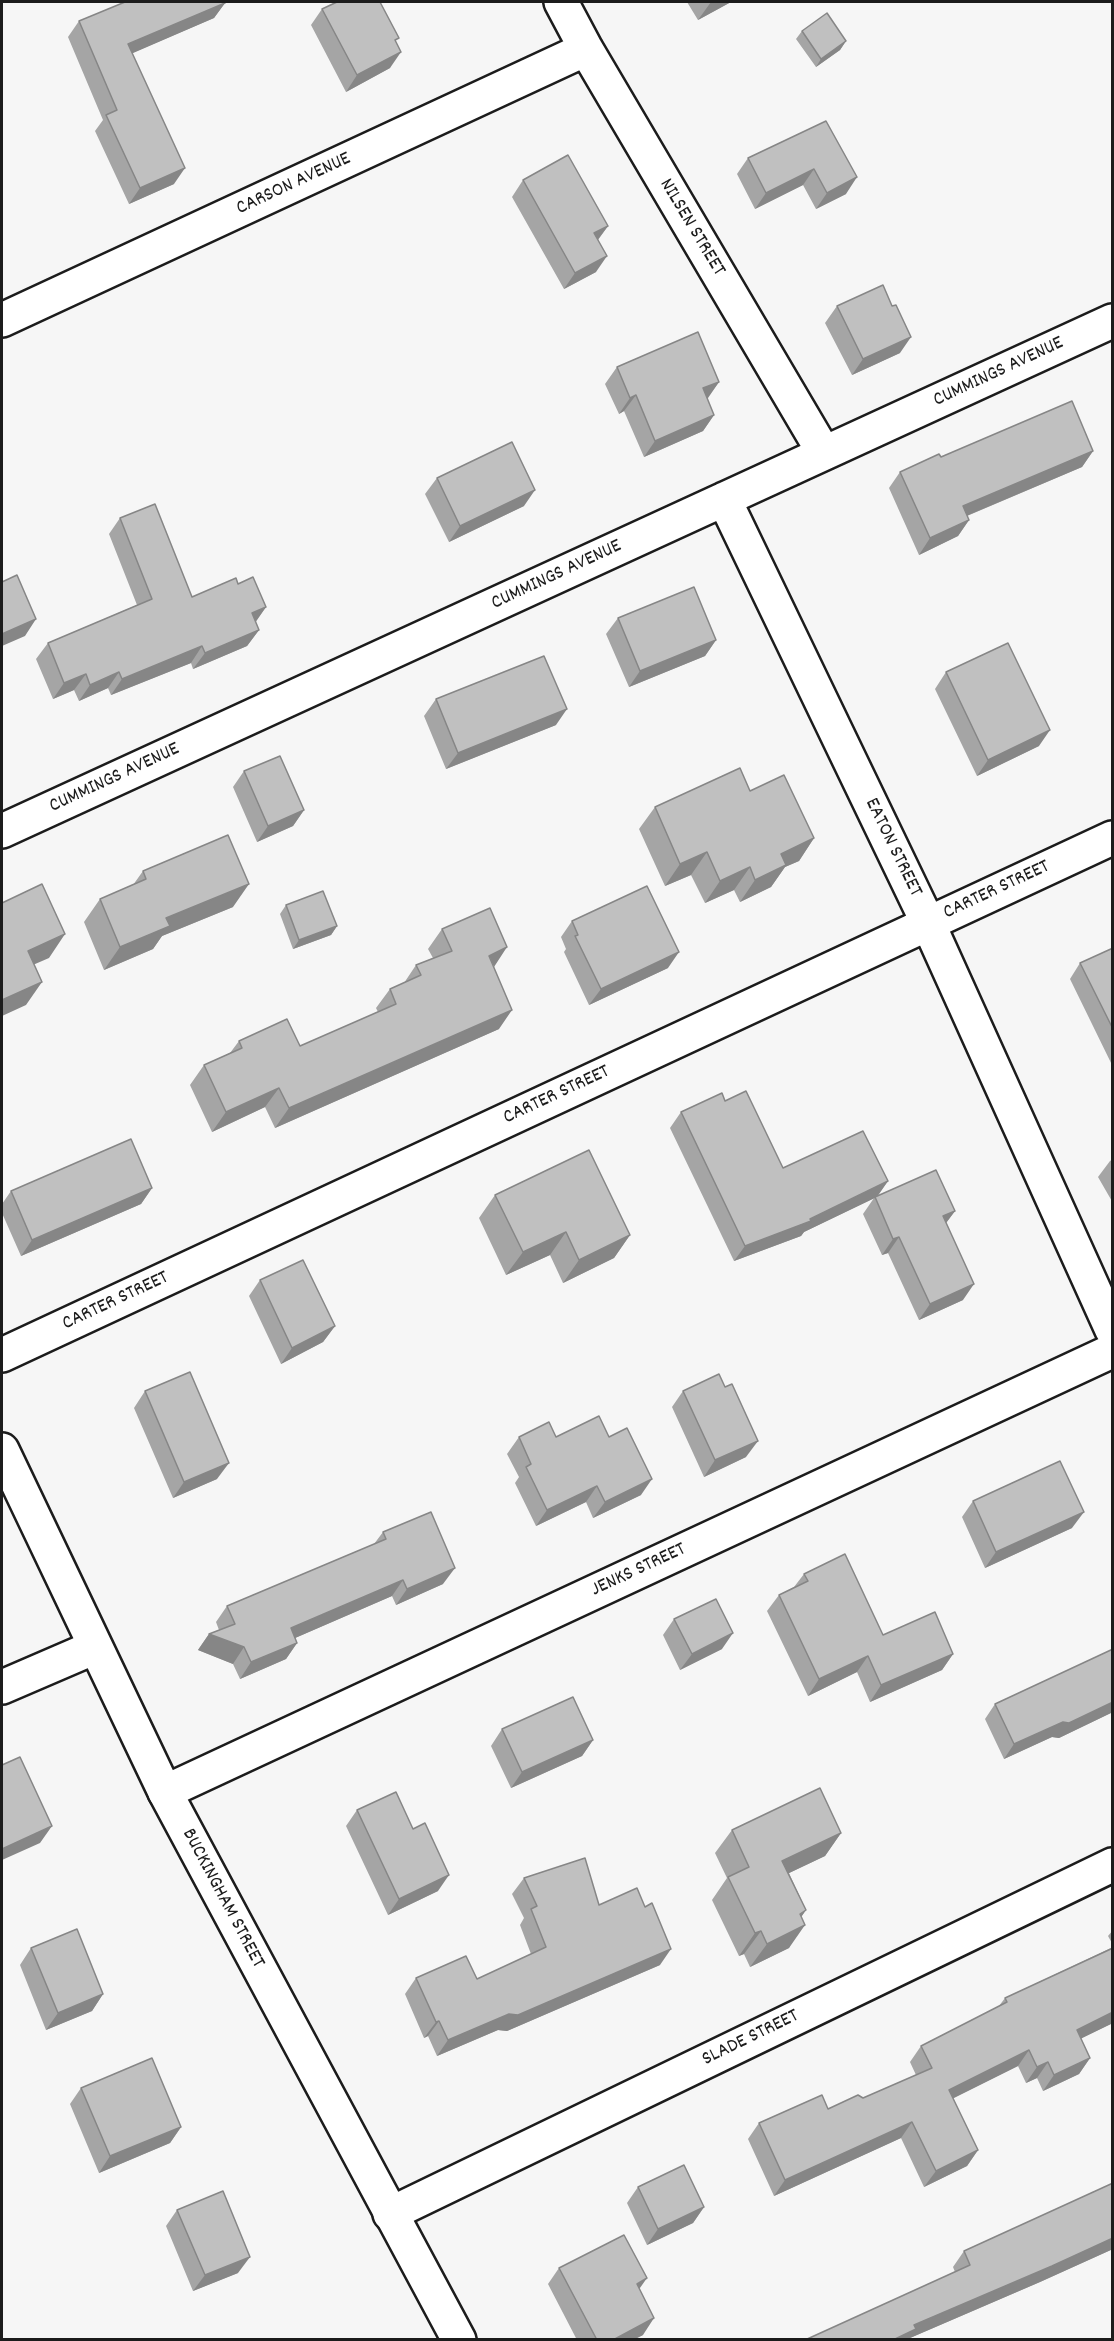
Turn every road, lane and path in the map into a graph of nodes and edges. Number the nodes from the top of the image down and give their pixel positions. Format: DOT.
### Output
graph roads {
  1 [pos="561,2"];
  2 [pos="586,50"];
  3 [pos="2,320"];
  4 [pos="1113,321"];
  5 [pos="824,453"];
  6 [pos="724,500"];
  7 [pos="2,831"];
  8 [pos="1113,838"];
  9 [pos="928,923"];
  10 [pos="1113,1330"];
  11 [pos="1113,1351"];
  12 [pos="2,1355"];
  13 [pos="2,1450"];
  14 [pos="95,1647"];
  15 [pos="2,1687"];
  16 [pos="165,1792"];
  17 [pos="1113,1865"];
  18 [pos="390,2214"];
  19 [pos="459,2340"];
  1 -- 2 [label="street, NILSEN STREET"];
  2 -- 3 [label="street, CARSON AVENUE"];
  2 -- 5 [label="street, NILSEN STREET"];
  4 -- 5 [label="street, CUMMINGS AVENUE"];
  5 -- 6 [label="street, CUMMINGS AVENUE"];
  6 -- 7 [label="street, CUMMINGS AVENUE"];
  6 -- 9 [label="street, EATON STREET"];
  8 -- 9 [label="street, CARTER STREET"];
  9 -- 10 [label="street, EATON STREET"];
  9 -- 12 [label="street, CARTER STREET"];
  11 -- 16 [label="street, JENKS STREET"];
  13 -- 14 [label="street, BUCKINGHAM STREET"];
  14 -- 15 [label="street"];
  14 -- 16 [label="street, BUCKINGHAM STREET"];
  16 -- 18 [label="street, BUCKINGHAM STREET"];
  17 -- 18 [label="street, SLADE STREET"];
  18 -- 19 [label="street, BUCKINGHAM STREET"];
}
